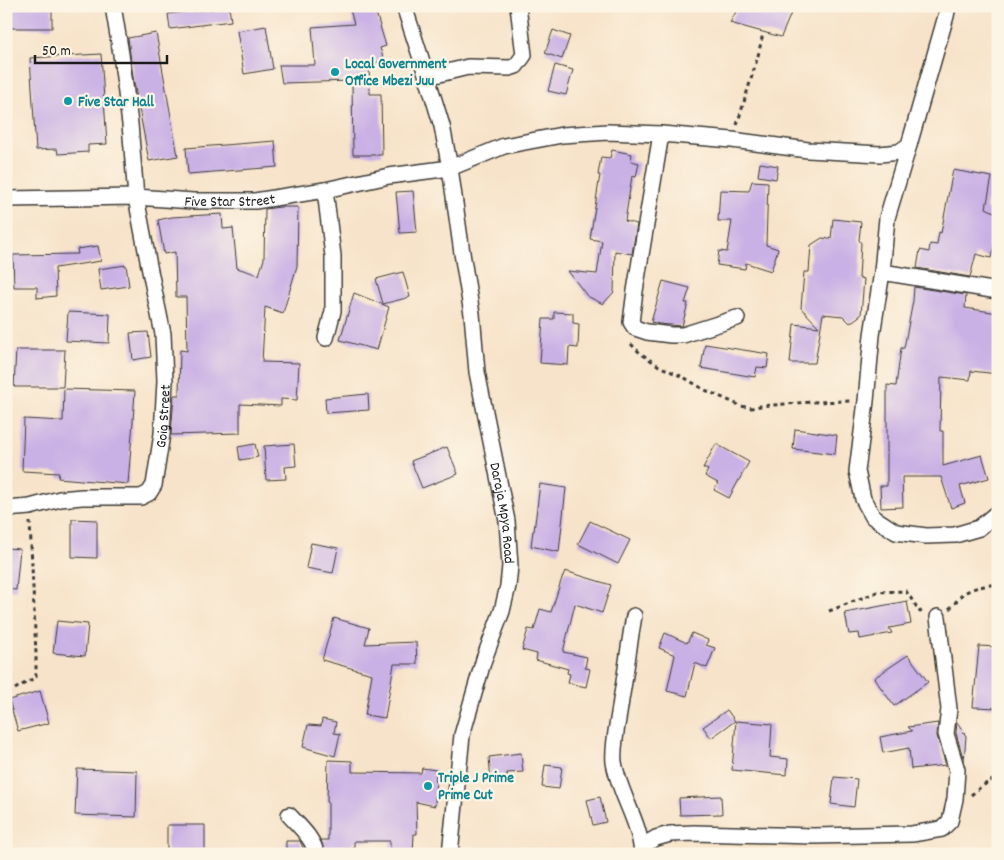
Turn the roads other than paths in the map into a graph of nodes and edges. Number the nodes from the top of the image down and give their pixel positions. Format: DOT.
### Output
graph roads {
  1 [pos="113,6"];
  2 [pos="404,6"];
  3 [pos="518,6"];
  4 [pos="948,6"];
  5 [pos="427,77"];
  6 [pos="661,134"];
  7 [pos="909,145"];
  8 [pos="450,168"];
  9 [pos="325,190"];
  10 [pos="136,197"];
  11 [pos="6,199"];
  12 [pos="882,272"];
  13 [pos="998,292"];
  14 [pos="737,318"];
  15 [pos="326,338"];
  16 [pos="6,509"];
  17 [pos="998,512"];
  18 [pos="634,616"];
  19 [pos="938,617"];
  20 [pos="289,815"];
  21 [pos="642,850"];
  22 [pos="316,854"];
  23 [pos="450,854"];
  1 -- 10 [label="street, Goig Street"];
  2 -- 5 [label="street, Daraja Mpya Road"];
  3 -- 5 [label="street"];
  4 -- 7 [label="street"];
  5 -- 8 [label="street, Daraja Mpya Road"];
  6 -- 7 [label="street, Five Star Street"];
  6 -- 8 [label="street, Five Star Street"];
  6 -- 14 [label="street"];
  7 -- 12 [label="street"];
  8 -- 9 [label="street, Five Star Street"];
  8 -- 23 [label="street, Daraja Mpya Road"];
  9 -- 10 [label="street, Five Star Street"];
  9 -- 15 [label="street"];
  10 -- 11 [label="street, Five Star Street"];
  10 -- 16 [label="street, Goig Street"];
  12 -- 13 [label="street"];
  12 -- 17 [label="street"];
  18 -- 21 [label="street"];
  19 -- 21 [label="street"];
  20 -- 22 [label="street"];
}
